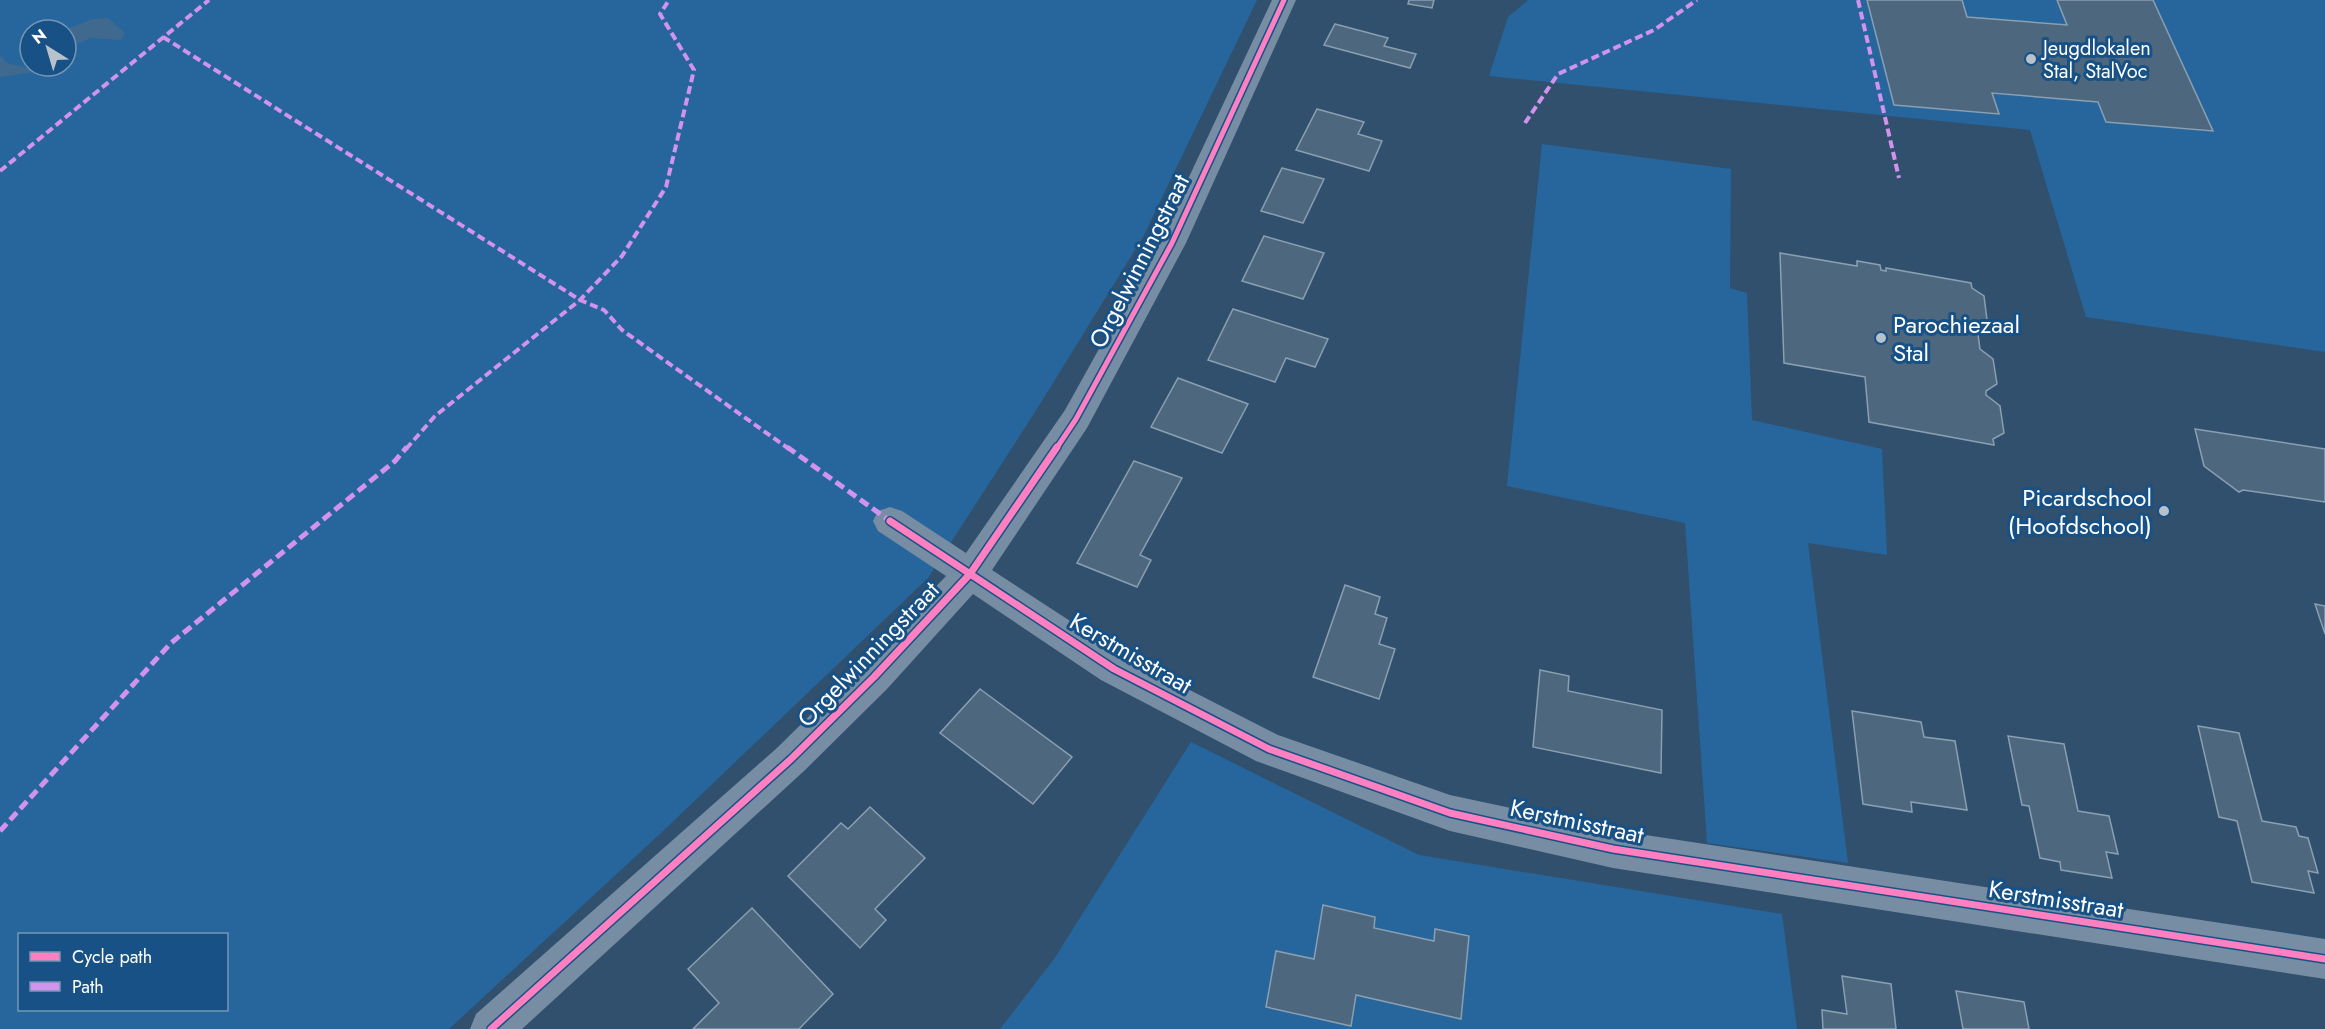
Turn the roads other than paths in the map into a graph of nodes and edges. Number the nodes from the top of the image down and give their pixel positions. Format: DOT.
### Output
graph roads {
  1 [pos="1284,0"];
  2 [pos="890,521"];
  3 [pos="970,574"];
  4 [pos="2325,959"];
  5 [pos="491,1029"];
  1 -- 3 [label="street, Orgelwinningstraat"];
  2 -- 3 [label="street, Kerstmisstraat"];
  3 -- 4 [label="street, Kerstmisstraat"];
  3 -- 5 [label="street, Orgelwinningstraat"];
}
